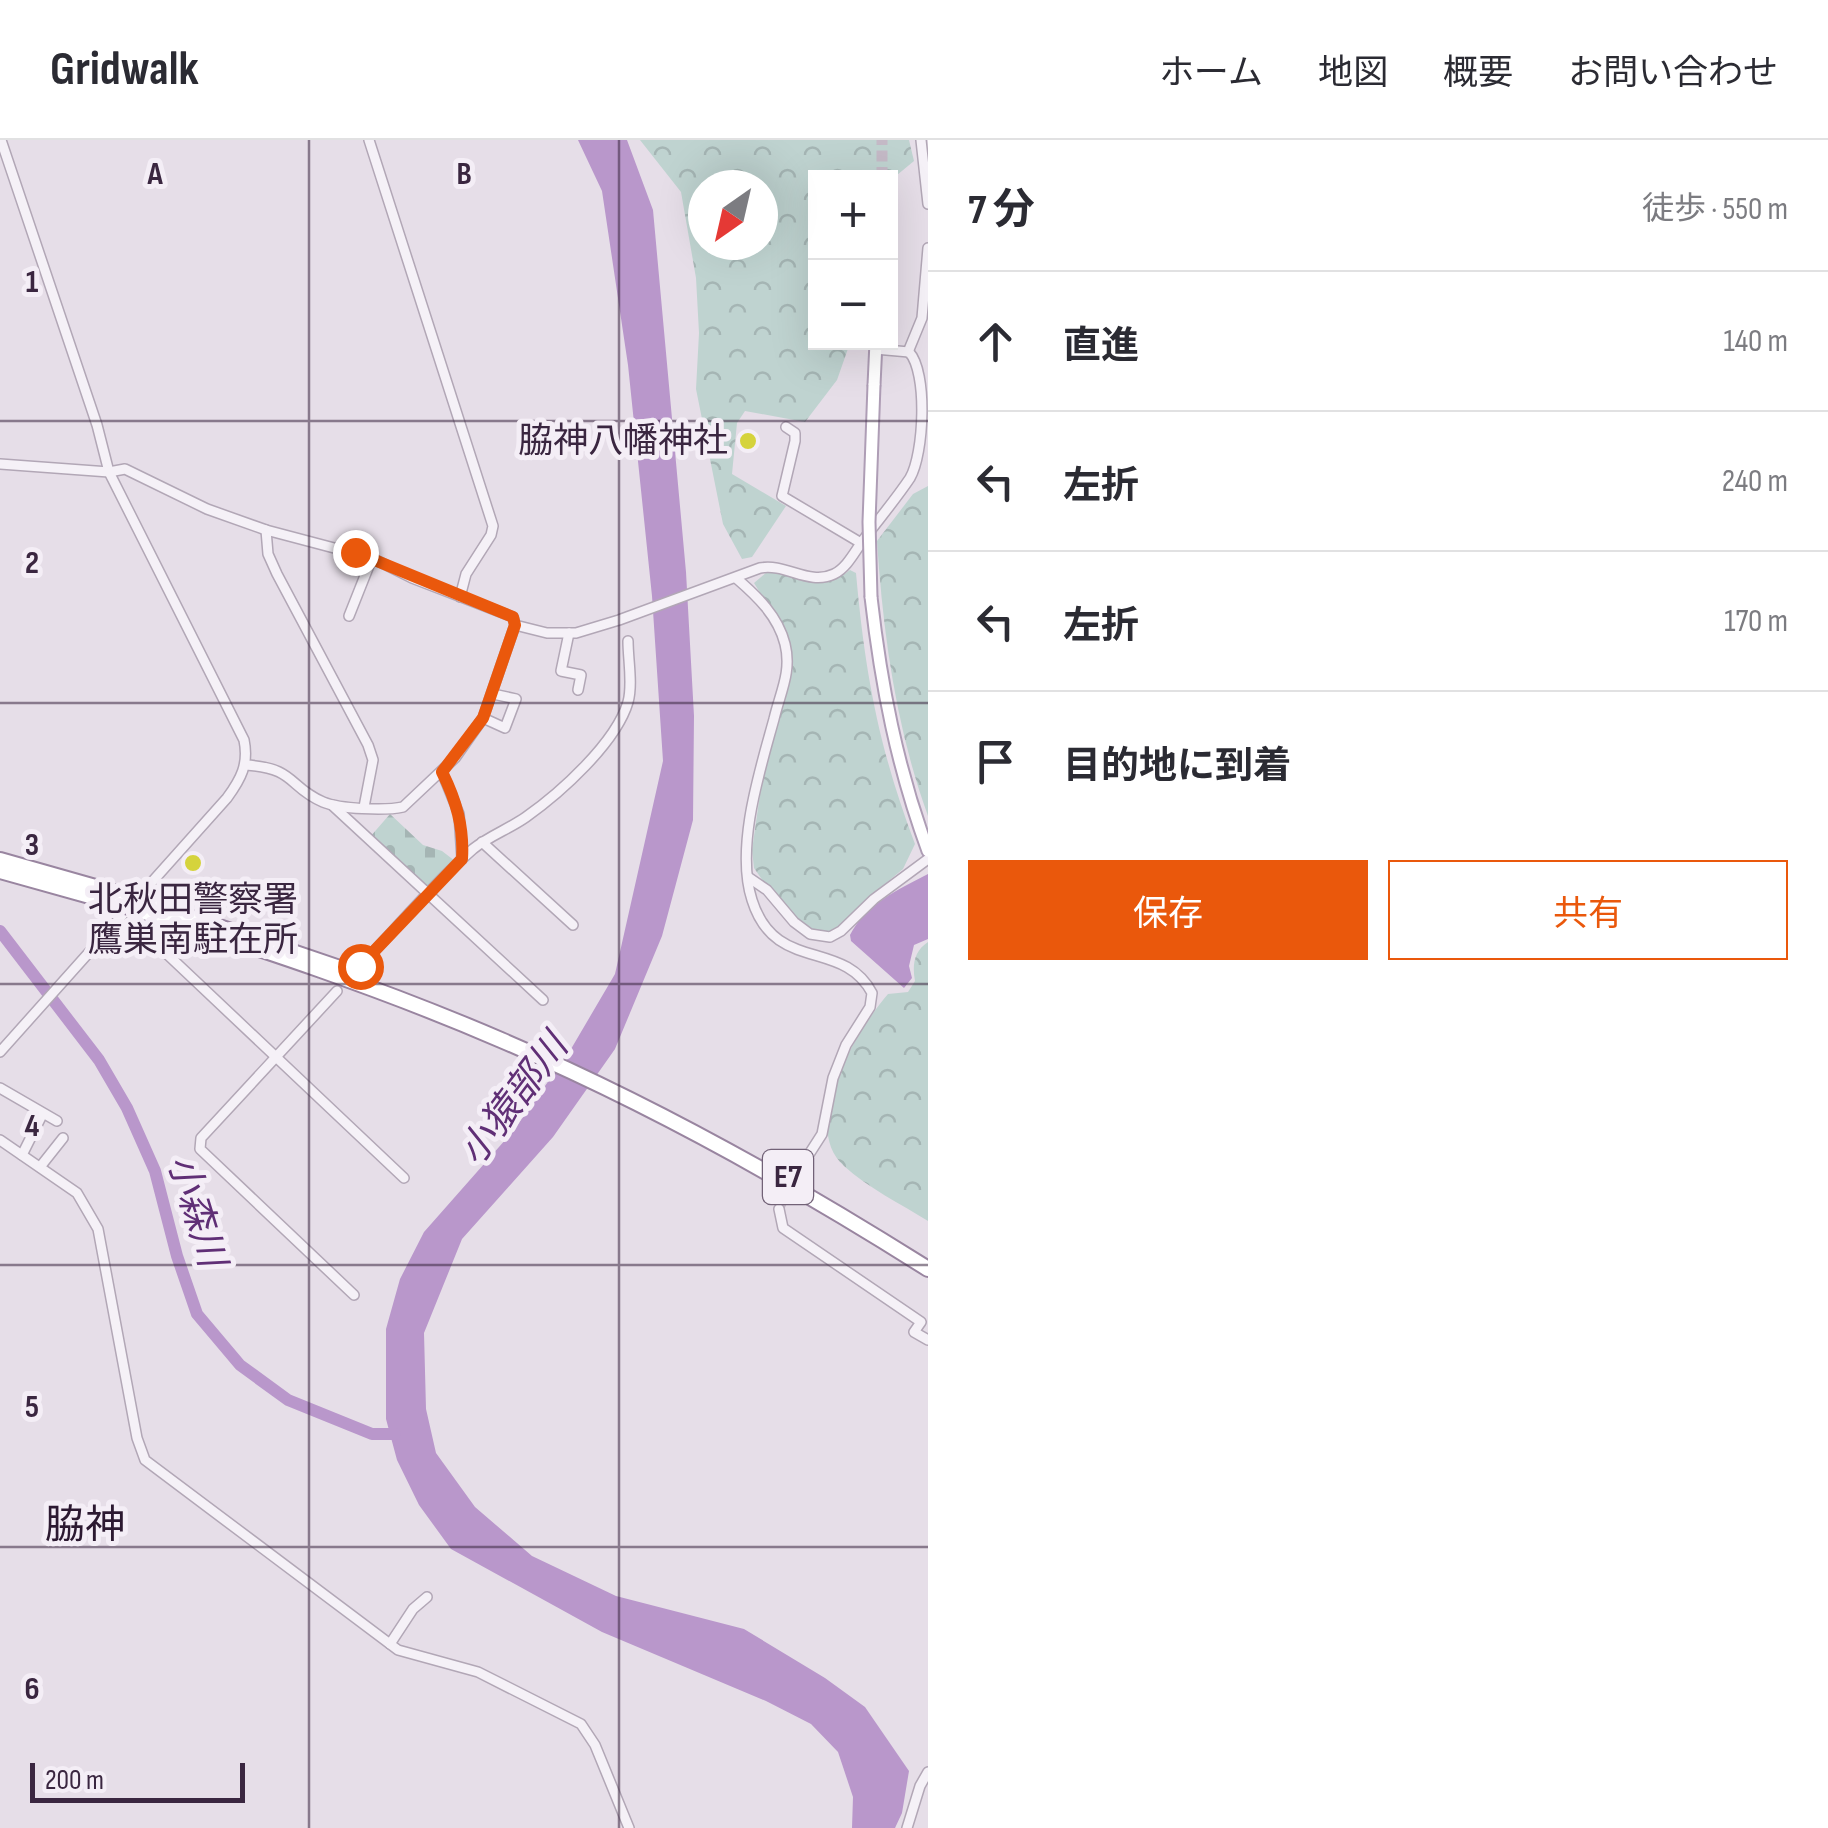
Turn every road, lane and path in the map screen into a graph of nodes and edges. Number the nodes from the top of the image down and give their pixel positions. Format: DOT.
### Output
graph roads {
  1 [pos="1,140"];
  2 [pos="369,140"];
  3 [pos="921,140"];
  4 [pos="928,204"];
  5 [pos="928,251"];
  6 [pos="875,350"];
  7 [pos="897,350"];
  8 [pos="908,352"];
  9 [pos="786,427"];
  10 [pos="0,464"];
  11 [pos="109,472"];
  12 [pos="266,530"];
  13 [pos="860,544"];
  14 [pos="372,558"];
  15 [pos="736,578"];
  16 [pos="460,597"];
  17 [pos="349,616"];
  18 [pos="515,625"];
  19 [pos="569,633"];
  20 [pos="628,641"];
  21 [pos="578,690"];
  22 [pos="493,694"];
  23 [pos="483,718"];
  24 [pos="246,765"];
  25 [pos="442,772"];
  26 [pos="332,805"];
  27 [pos="364,808"];
  28 [pos="482,842"];
  29 [pos="928,851"];
  30 [pos="462,859"];
  31 [pos="928,859"];
  32 [pos="2,866"];
  33 [pos="748,877"];
  34 [pos="428,896"];
  35 [pos="573,925"];
  36 [pos="108,930"];
  37 [pos="360,966"];
  38 [pos="337,990"];
  39 [pos="543,1000"];
  40 [pos="0,1052"];
  41 [pos="275,1057"];
  42 [pos="0,1088"];
  43 [pos="42,1114"];
  44 [pos="57,1121"];
  45 [pos="63,1138"];
  46 [pos="0,1140"];
  47 [pos="22,1155"];
  48 [pos="806,1158"];
  49 [pos="40,1167"];
  50 [pos="404,1178"];
  51 [pos="779,1209"];
  52 [pos="927,1265"];
  53 [pos="354,1295"];
  54 [pos="928,1340"];
  55 [pos="427,1597"];
  56 [pos="390,1644"];
  57 [pos="928,1772"];
  58 [pos="630,1828"];
  59 [pos="907,1828"];
  1 -- 11 [label="street"];
  2 -- 16 [label="street"];
  3 -- 4 [label="street"];
  5 -- 8 [label="street"];
  6 -- 29 [label="main road, bridge"];
  7 -- 8 [label="street"];
  8 -- 13 [label="street"];
  9 -- 13 [label="street"];
  10 -- 11 [label="street"];
  11 -- 12 [label="street"];
  11 -- 24 [label="street"];
  12 -- 14 [label="street"];
  12 -- 27 [label="street"];
  13 -- 15 [label="street"];
  14 -- 16 [label="street"];
  14 -- 17 [label="street"];
  15 -- 19 [label="street"];
  15 -- 33 [label="street"];
  16 -- 18 [label="street"];
  18 -- 19 [label="street"];
  18 -- 22 [label="street"];
  19 -- 21 [label="street"];
  20 -- 28 [label="street"];
  22 -- 23 [label="street"];
  22 -- 23 [label="street"];
  23 -- 25 [label="street"];
  24 -- 26 [label="street"];
  24 -- 36 [label="street"];
  25 -- 27 [label="street"];
  25 -- 30 [label="street"];
  26 -- 27 [label="street"];
  26 -- 34 [label="street"];
  28 -- 30 [label="street"];
  28 -- 35 [label="street"];
  30 -- 34 [label="street"];
  31 -- 33 [label="street"];
  32 -- 52 [label="highway, E7, bridge"];
  33 -- 48 [label="street"];
  34 -- 37 [label="street"];
  34 -- 39 [label="street"];
  36 -- 40 [label="street"];
  36 -- 41 [label="street"];
  38 -- 41 [label="street"];
  41 -- 50 [label="street"];
  41 -- 53 [label="street"];
  42 -- 43 [label="street"];
  43 -- 44 [label="street"];
  43 -- 47 [label="street"];
  45 -- 49 [label="street"];
  46 -- 47 [label="street"];
  47 -- 49 [label="street"];
  49 -- 56 [label="street"];
  51 -- 54 [label="street"];
  55 -- 56 [label="street"];
  56 -- 58 [label="street"];
  57 -- 59 [label="street"];
}
